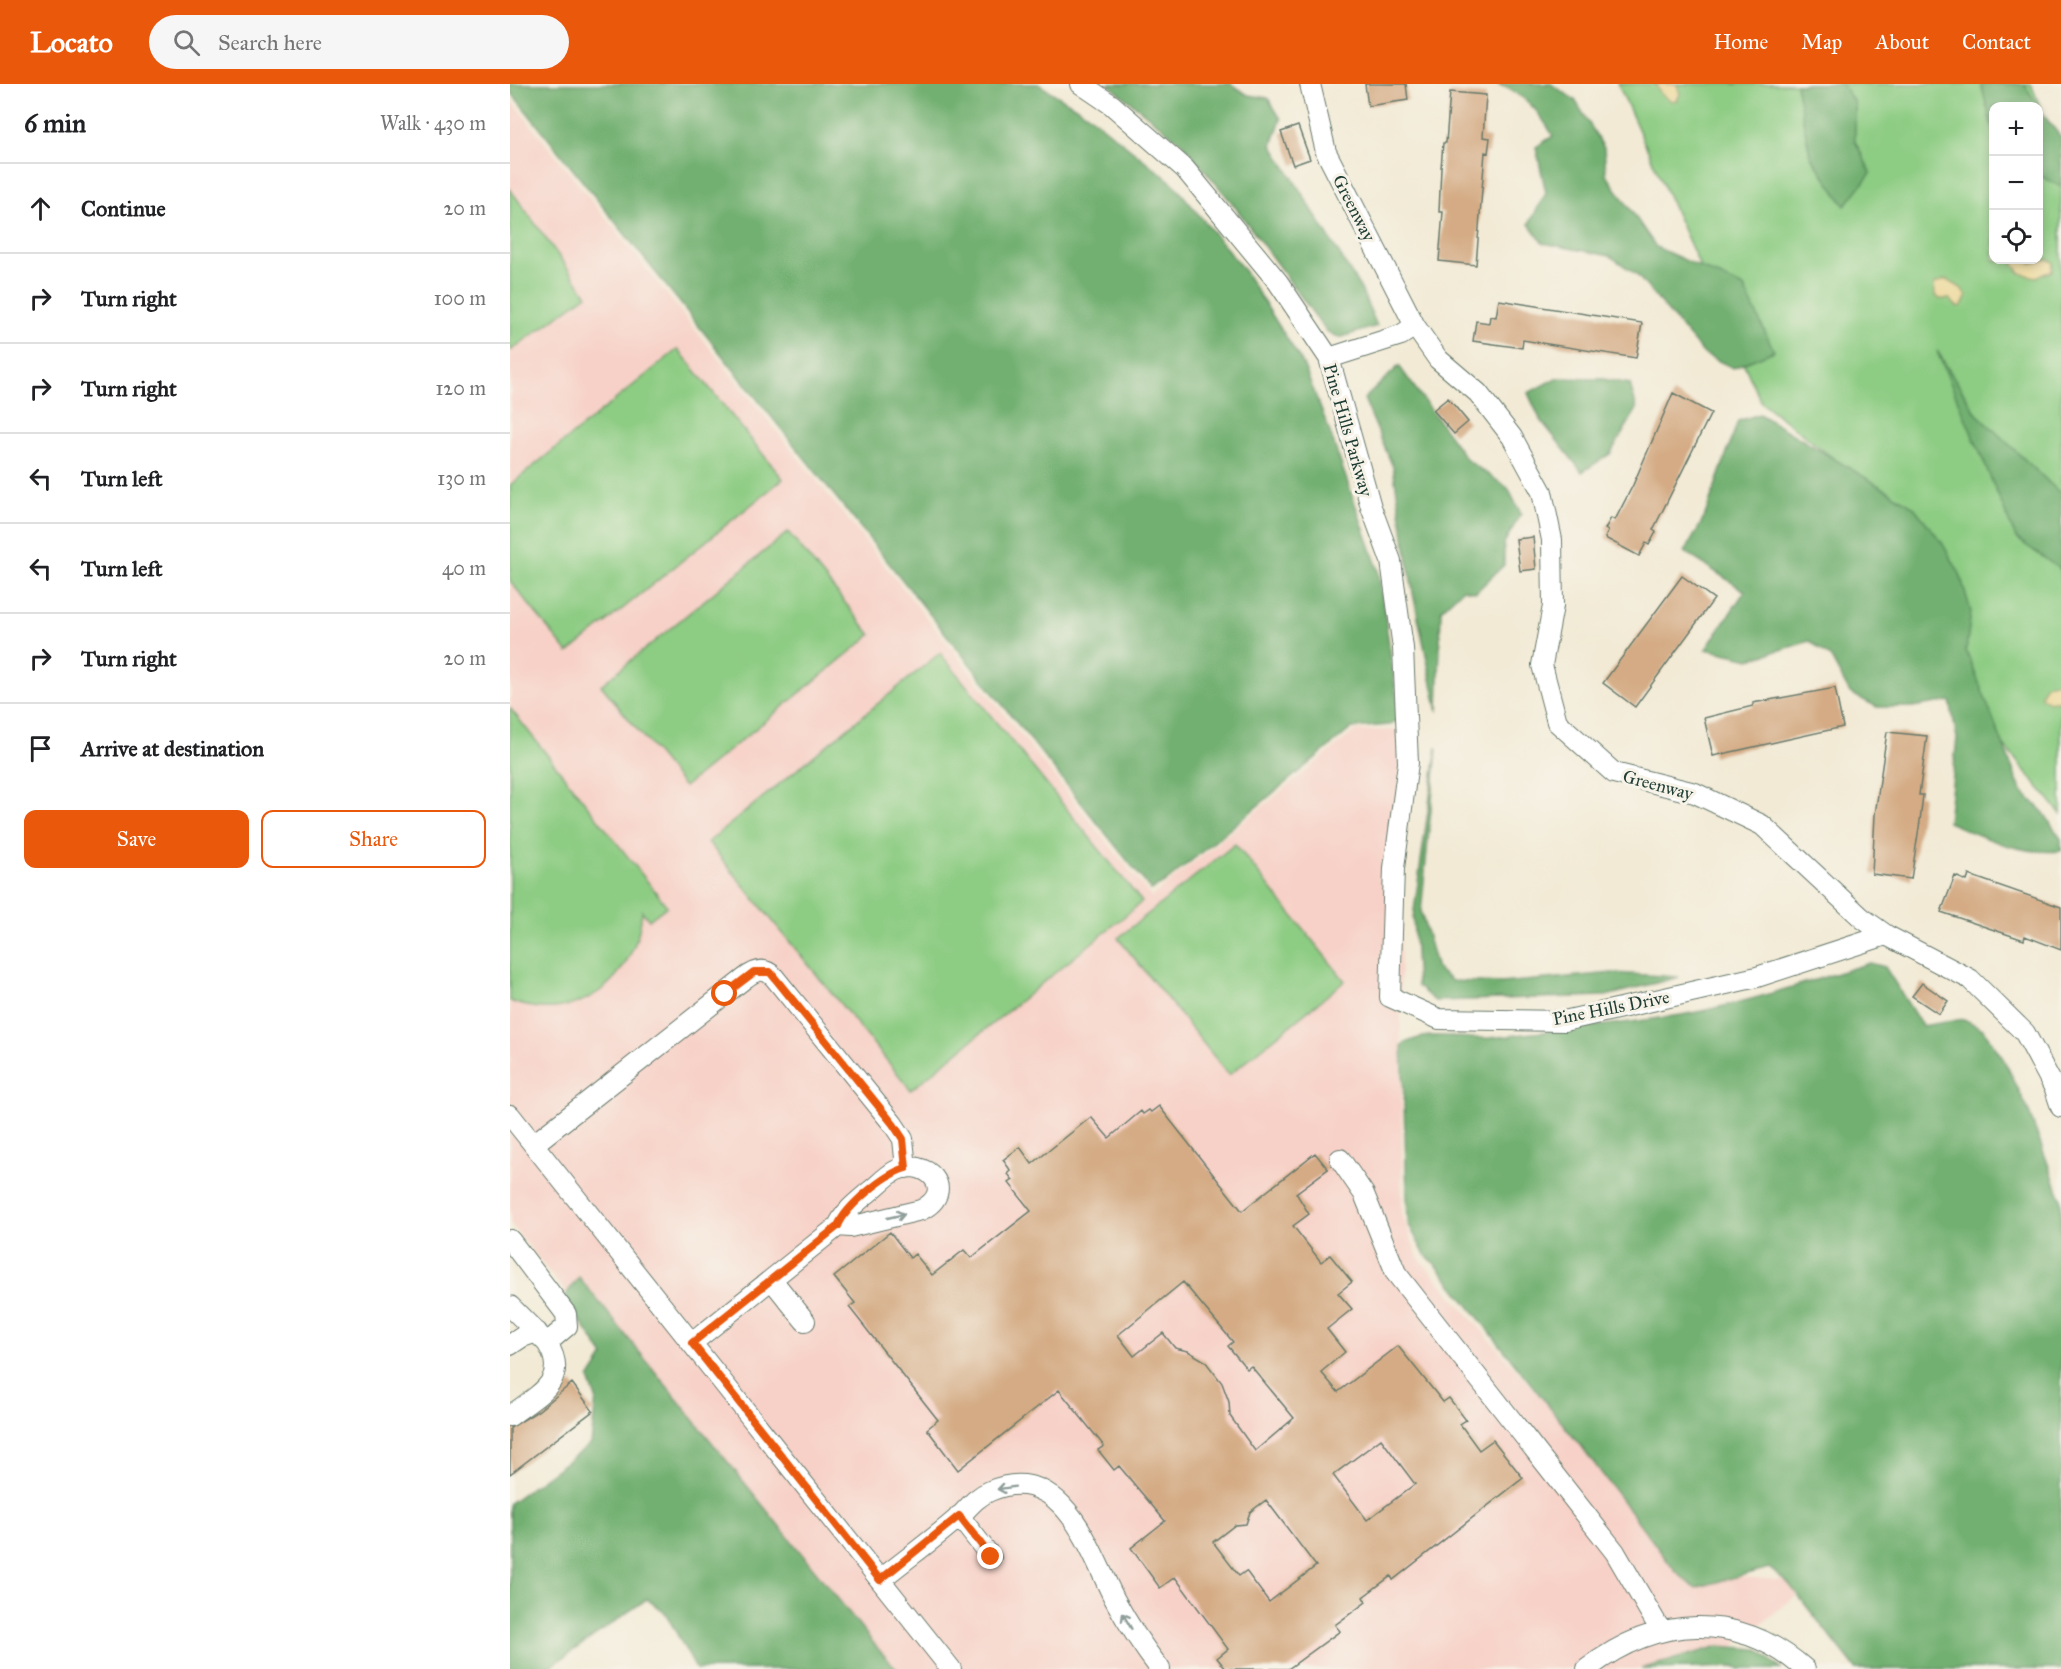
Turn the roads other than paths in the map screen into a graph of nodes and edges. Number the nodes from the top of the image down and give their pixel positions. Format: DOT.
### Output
graph roads {
  1 [pos="1081,84"];
  2 [pos="1310,84"];
  3 [pos="1415,326"];
  4 [pos="1329,358"];
  5 [pos="1394,868"];
  6 [pos="1886,935"];
  7 [pos="2061,1107"];
  8 [pos="510,1115"];
  9 [pos="534,1144"];
  10 [pos="1340,1159"];
  11 [pos="906,1168"];
  12 [pos="838,1226"];
  13 [pos="510,1240"];
  14 [pos="772,1280"];
  15 [pos="510,1306"];
  16 [pos="805,1321"];
  17 [pos="542,1338"];
  18 [pos="692,1343"];
  19 [pos="510,1345"];
  20 [pos="510,1416"];
  21 [pos="959,1516"];
  22 [pos="991,1557"];
  23 [pos="880,1580"];
  24 [pos="1661,1631"];
  25 [pos="951,1669"];
  26 [pos="1161,1669"];
  27 [pos="1587,1669"];
  28 [pos="1805,1669"];
  1 -- 4 [label="street, Pine Hills Parkway"];
  2 -- 3 [label="street, Greenway"];
  3 -- 4 [label="street"];
  3 -- 6 [label="street, Greenway"];
  4 -- 5 [label="street, Pine Hills Parkway"];
  5 -- 6 [label="street, Pine Hills Drive"];
  6 -- 7 [label="street, Greenway"];
  8 -- 9 [label="street"];
  9 -- 11 [label="street"];
  9 -- 18 [label="street"];
  10 -- 24 [label="street"];
  11 -- 12 [label="street"];
  12 -- 11 [label="street, one-way"];
  12 -- 14 [label="street"];
  13 -- 17 [label="street"];
  14 -- 16 [label="street"];
  14 -- 18 [label="street"];
  15 -- 17 [label="street"];
  17 -- 19 [label="street"];
  17 -- 20 [label="street"];
  18 -- 23 [label="street"];
  21 -- 22 [label="street"];
  21 -- 23 [label="street"];
  26 -- 21 [label="street, one-way"];
  23 -- 25 [label="street"];
  24 -- 27 [label="street"];
  24 -- 28 [label="street"];
}
